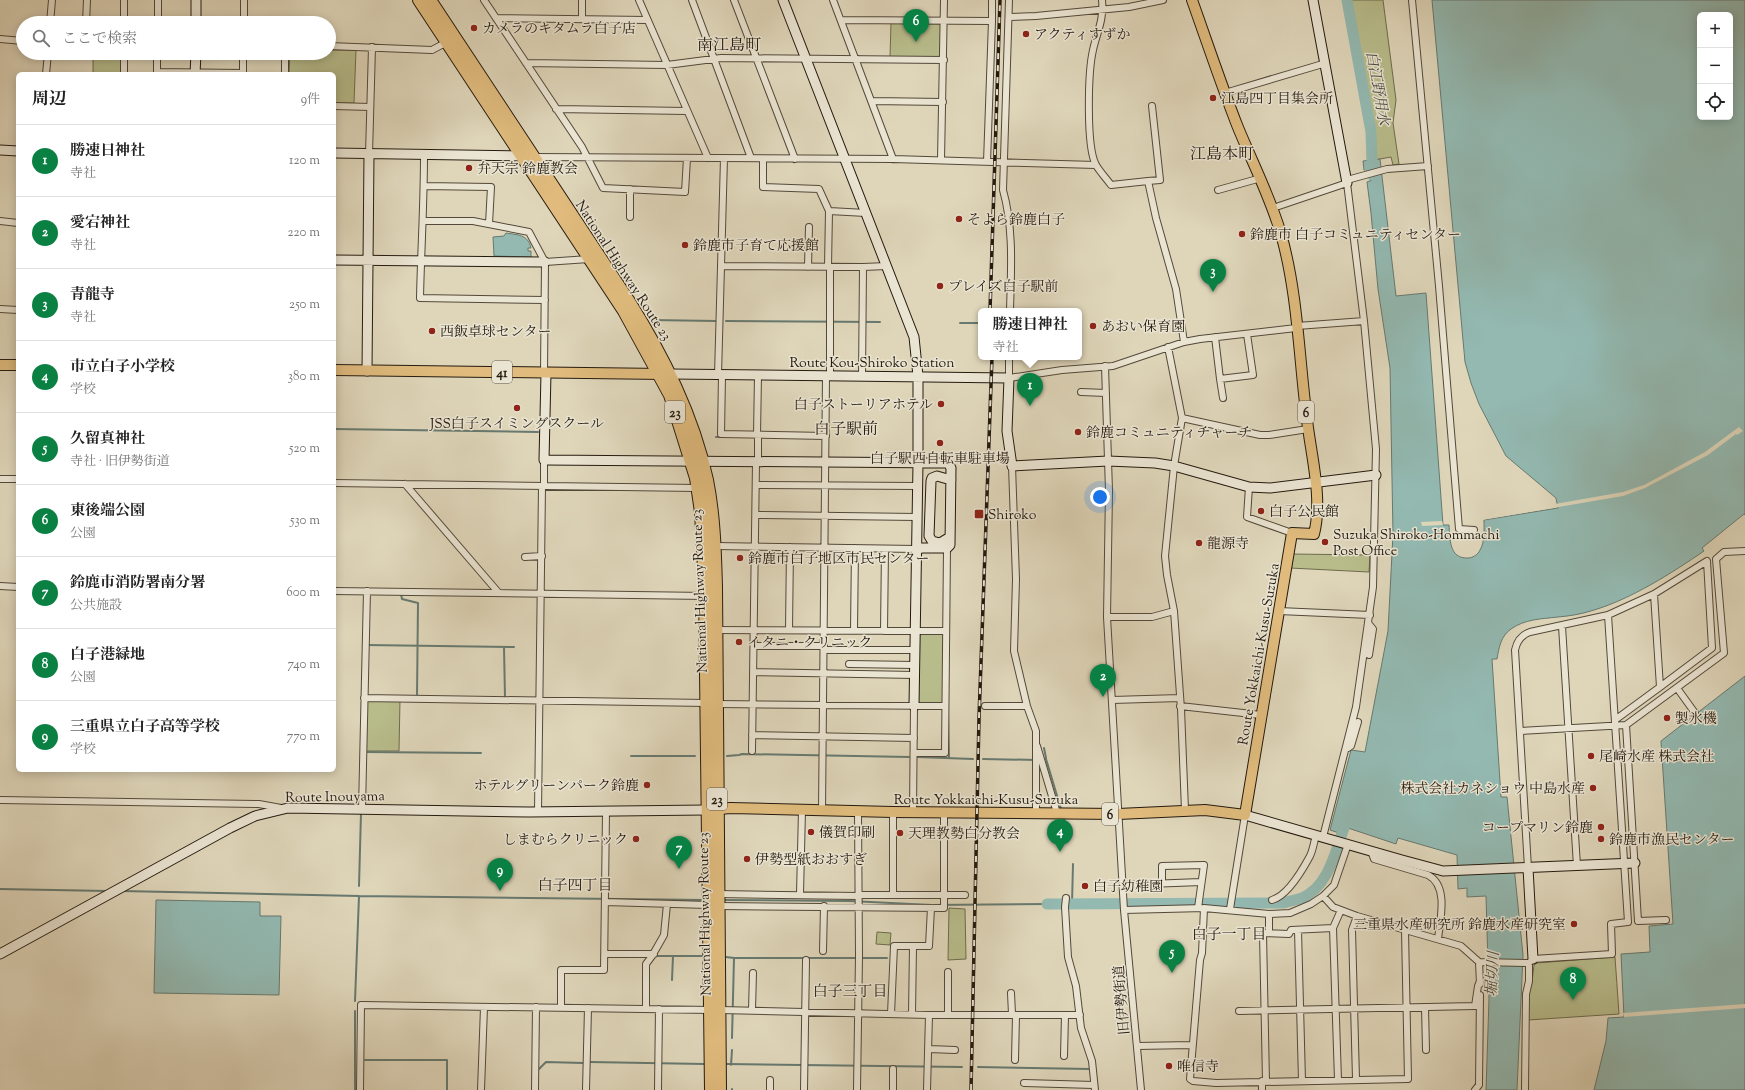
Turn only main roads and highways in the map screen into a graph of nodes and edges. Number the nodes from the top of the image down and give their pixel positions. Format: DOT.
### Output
graph roads {
  1 [pos="419,0"];
  2 [pos="430,0"];
  3 [pos="1192,0"];
  4 [pos="0,365"];
  5 [pos="16,366"];
  6 [pos="336,370"];
  7 [pos="665,374"];
  8 [pos="697,461"];
  9 [pos="710,596"];
  10 [pos="712,704"];
  11 [pos="712,810"];
  12 [pos="724,1010"];
  13 [pos="711,1090"];
  14 [pos="720,1090"];
  1 -- 7 [label="highway, National Highway Route 23 / 23"];
  2 -- 7 [label="highway, National Highway Route 23 / 23"];
  3 -- 11 [label="main road, Route Yokkaichi-Kusu-Suzuka / 6"];
  4 -- 5 [label="main road"];
  6 -- 7 [label="main road, 41"];
  7 -- 8 [label="highway, National Highway Route 23 / 23"];
  8 -- 9 [label="highway, National Highway Route 23 / 23"];
  8 -- 9 [label="highway, National Highway Route 23 / 23"];
  9 -- 10 [label="highway, National Highway Route 23 / 23"];
  9 -- 10 [label="highway, National Highway Route 23 / 23"];
  10 -- 11 [label="highway, National Highway Route 23 / 23"];
  11 -- 12 [label="highway, National Highway Route 23 / 23"];
  12 -- 13 [label="highway, National Highway Route 23 / 23"];
  12 -- 14 [label="highway, National Highway Route 23 / 23"];
}
